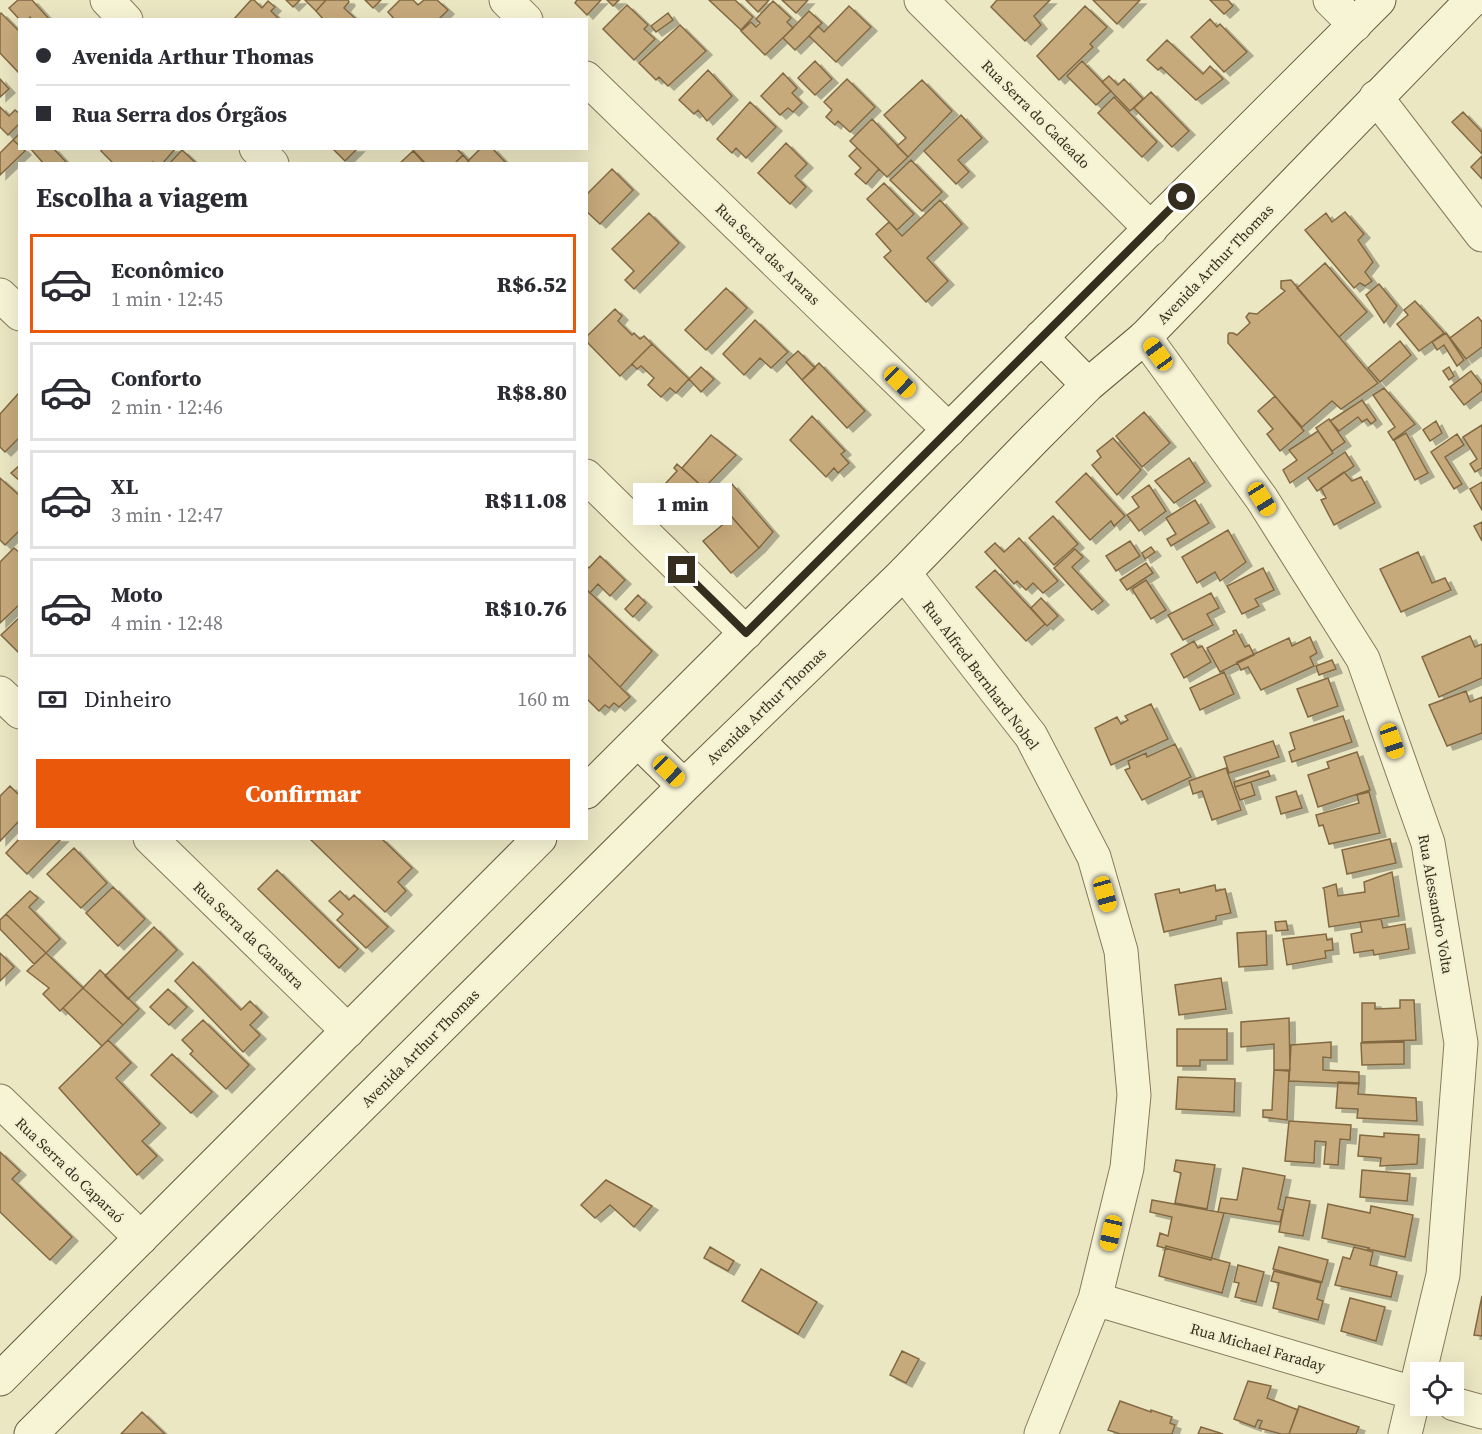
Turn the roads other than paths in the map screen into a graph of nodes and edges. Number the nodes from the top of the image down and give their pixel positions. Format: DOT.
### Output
graph roads {
  1 [pos="107,0"];
  2 [pos="506,0"];
  3 [pos="921,0"];
  4 [pos="1330,0"];
  5 [pos="1379,0"];
  6 [pos="1472,0"];
  7 [pos="124,18"];
  8 [pos="524,18"];
  9 [pos="1355,25"];
  10 [pos="588,80"];
  11 [pos="1376,97"];
  12 [pos="258,150"];
  13 [pos="270,162"];
  14 [pos="1150,229"];
  15 [pos="1482,235"];
  16 [pos="0,295"];
  17 [pos="18,312"];
  18 [pos="1145,336"];
  19 [pos="1041,338"];
  20 [pos="1088,385"];
  21 [pos="949,430"];
  22 [pos="588,478"];
  23 [pos="904,573"];
  24 [pos="746,633"];
  25 [pos="0,693"];
  26 [pos="18,710"];
  27 [pos="638,741"];
  28 [pos="684,786"];
  29 [pos="588,790"];
  30 [pos="152,840"];
  31 [pos="538,840"];
  32 [pos="348,1031"];
  33 [pos="0,1101"];
  34 [pos="141,1238"];
  35 [pos="1095,1299"];
  36 [pos="1425,1362"];
  37 [pos="0,1379"];
  38 [pos="1410,1392"];
  39 [pos="1464,1407"];
  40 [pos="1482,1412"];
  41 [pos="1411,1416"];
  42 [pos="31,1434"];
  43 [pos="1041,1434"];
  44 [pos="1405,1434"];
  1 -- 7 [label="street"];
  2 -- 8 [label="street"];
  3 -- 14 [label="street, Rua Serra do Cadeado"];
  4 -- 9 [label="street"];
  5 -- 9 [label="street"];
  6 -- 11 [label="street, Avenida Arthur Thomas"];
  9 -- 14 [label="street"];
  10 -- 21 [label="street, Rua Serra das Araras"];
  11 -- 15 [label="street"];
  11 -- 18 [label="street, Avenida Arthur Thomas"];
  12 -- 13 [label="street"];
  14 -- 19 [label="street"];
  16 -- 17 [label="street"];
  18 -- 20 [label="street, Avenida Arthur Thomas"];
  18 -- 36 [label="street, Rua Alessandro Volta"];
  19 -- 20 [label="street"];
  19 -- 21 [label="street"];
  20 -- 23 [label="street, Avenida Arthur Thomas"];
  21 -- 24 [label="street"];
  22 -- 24 [label="street"];
  23 -- 28 [label="street, Avenida Arthur Thomas"];
  23 -- 35 [label="street, Rua Alfred Bernhard Nobel"];
  24 -- 27 [label="street"];
  25 -- 26 [label="street"];
  27 -- 28 [label="street"];
  27 -- 29 [label="street"];
  28 -- 42 [label="street, Avenida Arthur Thomas"];
  30 -- 32 [label="street, Rua Serra da Canastra"];
  31 -- 32 [label="street"];
  32 -- 34 [label="street"];
  33 -- 34 [label="street, Rua Serra do Caparaó"];
  34 -- 37 [label="street"];
  35 -- 38 [label="street, Rua Michael Faraday"];
  35 -- 43 [label="street, Rua Alfred Bernhard Nobel"];
  39 -- 40 [label="street"];
  41 -- 44 [label="street, Rua Alessandro Volta"];
}
